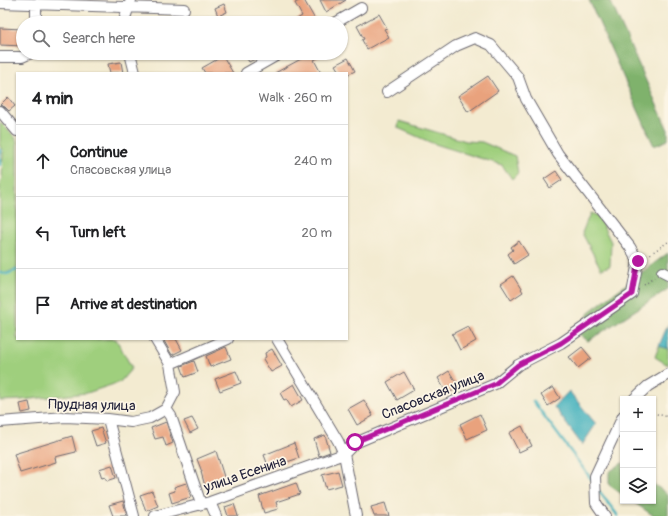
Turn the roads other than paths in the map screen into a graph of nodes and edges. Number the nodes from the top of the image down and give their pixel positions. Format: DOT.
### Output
graph roads {
  1 [pos="0,3"];
  2 [pos="36,4"];
  3 [pos="129,4"];
  4 [pos="361,8"];
  5 [pos="184,9"];
  6 [pos="36,16"];
  7 [pos="126,16"];
  8 [pos="347,16"];
  9 [pos="0,57"];
  10 [pos="16,57"];
  11 [pos="132,60"];
  12 [pos="269,60"];
  13 [pos="135,72"];
  14 [pos="248,72"];
  15 [pos="387,92"];
  16 [pos="0,111"];
  17 [pos="16,130"];
  18 [pos="156,340"];
  19 [pos="226,340"];
  20 [pos="278,340"];
  21 [pos="170,364"];
  22 [pos="668,374"];
  23 [pos="637,396"];
  24 [pos="166,409"];
  25 [pos="108,419"];
  26 [pos="0,422"];
  27 [pos="620,422"];
  28 [pos="344,454"];
  29 [pos="206,503"];
  30 [pos="134,516"];
  31 [pos="154,516"];
  32 [pos="216,516"];
  33 [pos="356,516"];
  34 [pos="605,516"];
  1 -- 2 [label="street"];
  2 -- 3 [label="street"];
  2 -- 6 [label="street"];
  3 -- 5 [label="street"];
  3 -- 7 [label="street"];
  4 -- 8 [label="street"];
  9 -- 10 [label="street"];
  11 -- 13 [label="street"];
  12 -- 14 [label="street"];
  15 -- 28 [label="street, Спасовская улица"];
  16 -- 17 [label="street"];
  18 -- 21 [label="street"];
  19 -- 21 [label="street"];
  20 -- 28 [label="street"];
  21 -- 24 [label="street"];
  22 -- 23 [label="street"];
  24 -- 25 [label="street, Прудная улица"];
  24 -- 29 [label="street"];
  25 -- 26 [label="street, Прудная улица"];
  25 -- 30 [label="street"];
  27 -- 34 [label="street"];
  28 -- 29 [label="street, улица Есенина"];
  28 -- 33 [label="street"];
  29 -- 31 [label="street, улица Есенина"];
  29 -- 32 [label="street"];
}
